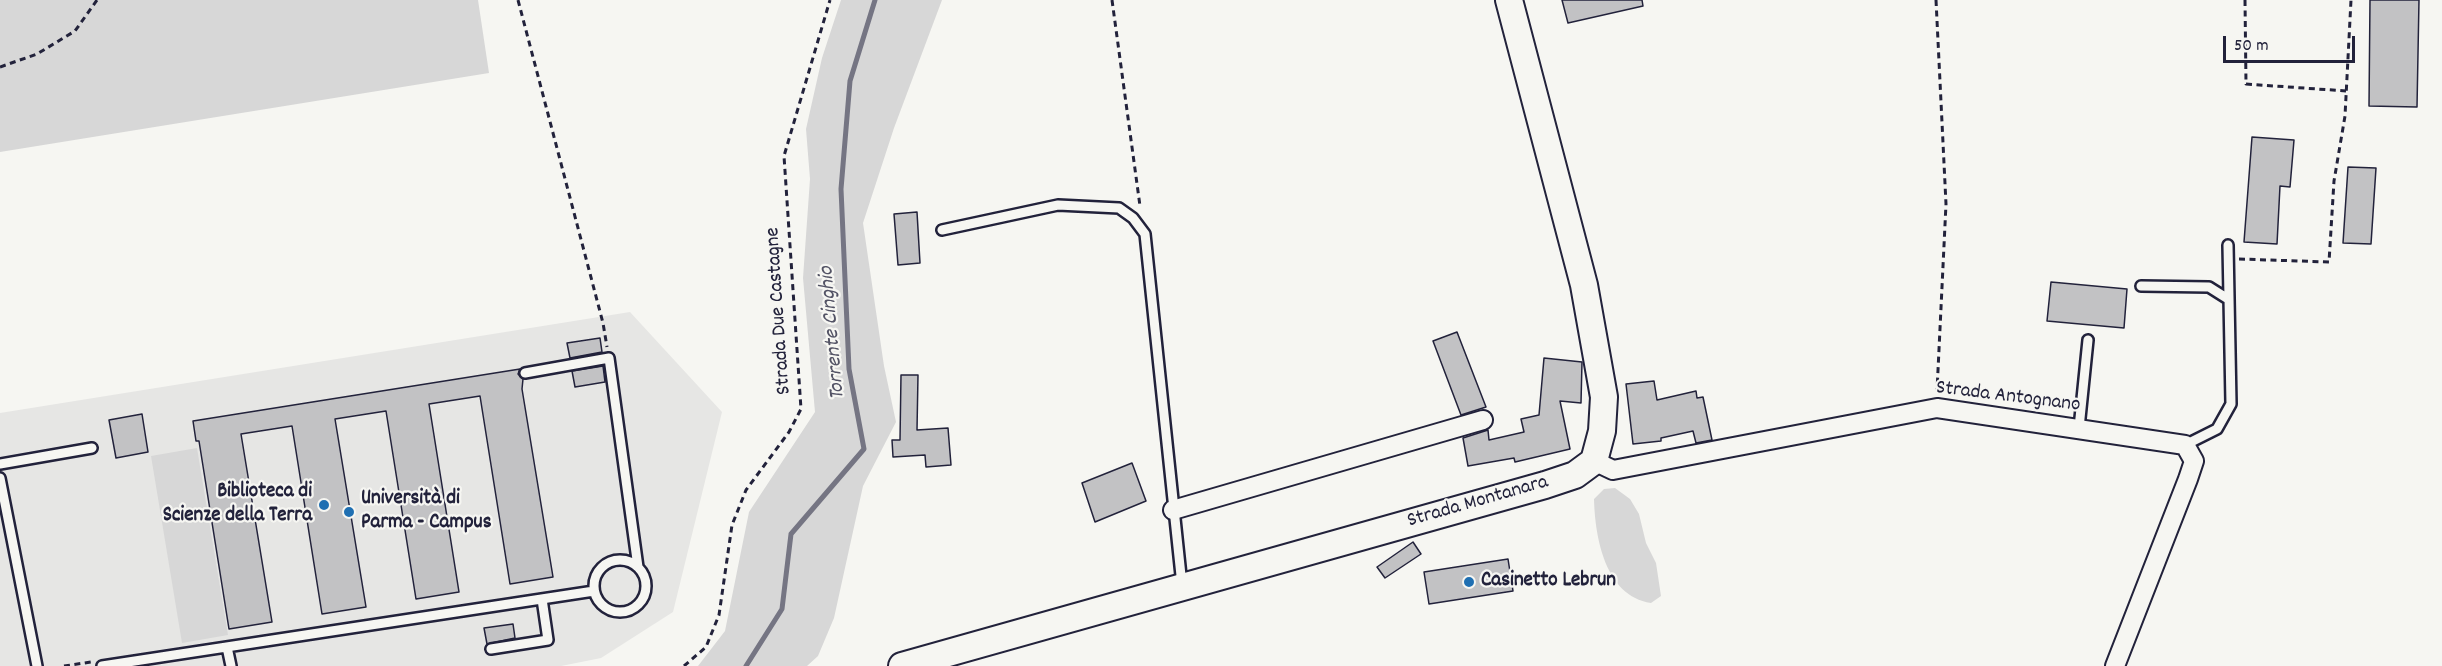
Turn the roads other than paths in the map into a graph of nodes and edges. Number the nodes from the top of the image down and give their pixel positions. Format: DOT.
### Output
graph roads {
  1 [pos="1509,0"];
  2 [pos="942,230"];
  3 [pos="2228,245"];
  4 [pos="2141,285"];
  5 [pos="2228,299"];
  6 [pos="2088,340"];
  7 [pos="525,373"];
  8 [pos="1483,420"];
  9 [pos="2079,428"];
  10 [pos="2185,445"];
  11 [pos="92,448"];
  12 [pos="1594,461"];
  13 [pos="0,464"];
  14 [pos="0,478"];
  15 [pos="1173,510"];
  16 [pos="638,567"];
  17 [pos="1182,587"];
  18 [pos="594,591"];
  19 [pos="542,599"];
  20 [pos="227,647"];
  21 [pos="491,649"];
  22 [pos="37,666"];
  23 [pos="102,666"];
  24 [pos="231,666"];
  25 [pos="902,666"];
  26 [pos="2115,666"];
  1 -- 12 [label="main road"];
  2 -- 15 [label="lane"];
  3 -- 5 [label="lane"];
  4 -- 5 [label="lane"];
  5 -- 10 [label="lane"];
  6 -- 9 [label="lane"];
  7 -- 16 [label="lane"];
  8 -- 15 [label="street"];
  9 -- 10 [label="street, Strada Antognano"];
  9 -- 12 [label="street, Strada Antognano"];
  10 -- 26 [label="street"];
  11 -- 13 [label="lane"];
  12 -- 17 [label="main road, Strada Montanara"];
  14 -- 22 [label="lane"];
  15 -- 17 [label="lane"];
  16 -- 18 [label="lane"];
  16 -- 18 [label="lane"];
  17 -- 25 [label="main road, Strada Montanara"];
  18 -- 19 [label="lane"];
  19 -- 20 [label="lane"];
  19 -- 21 [label="lane"];
  20 -- 23 [label="lane"];
  20 -- 24 [label="lane"];
}
